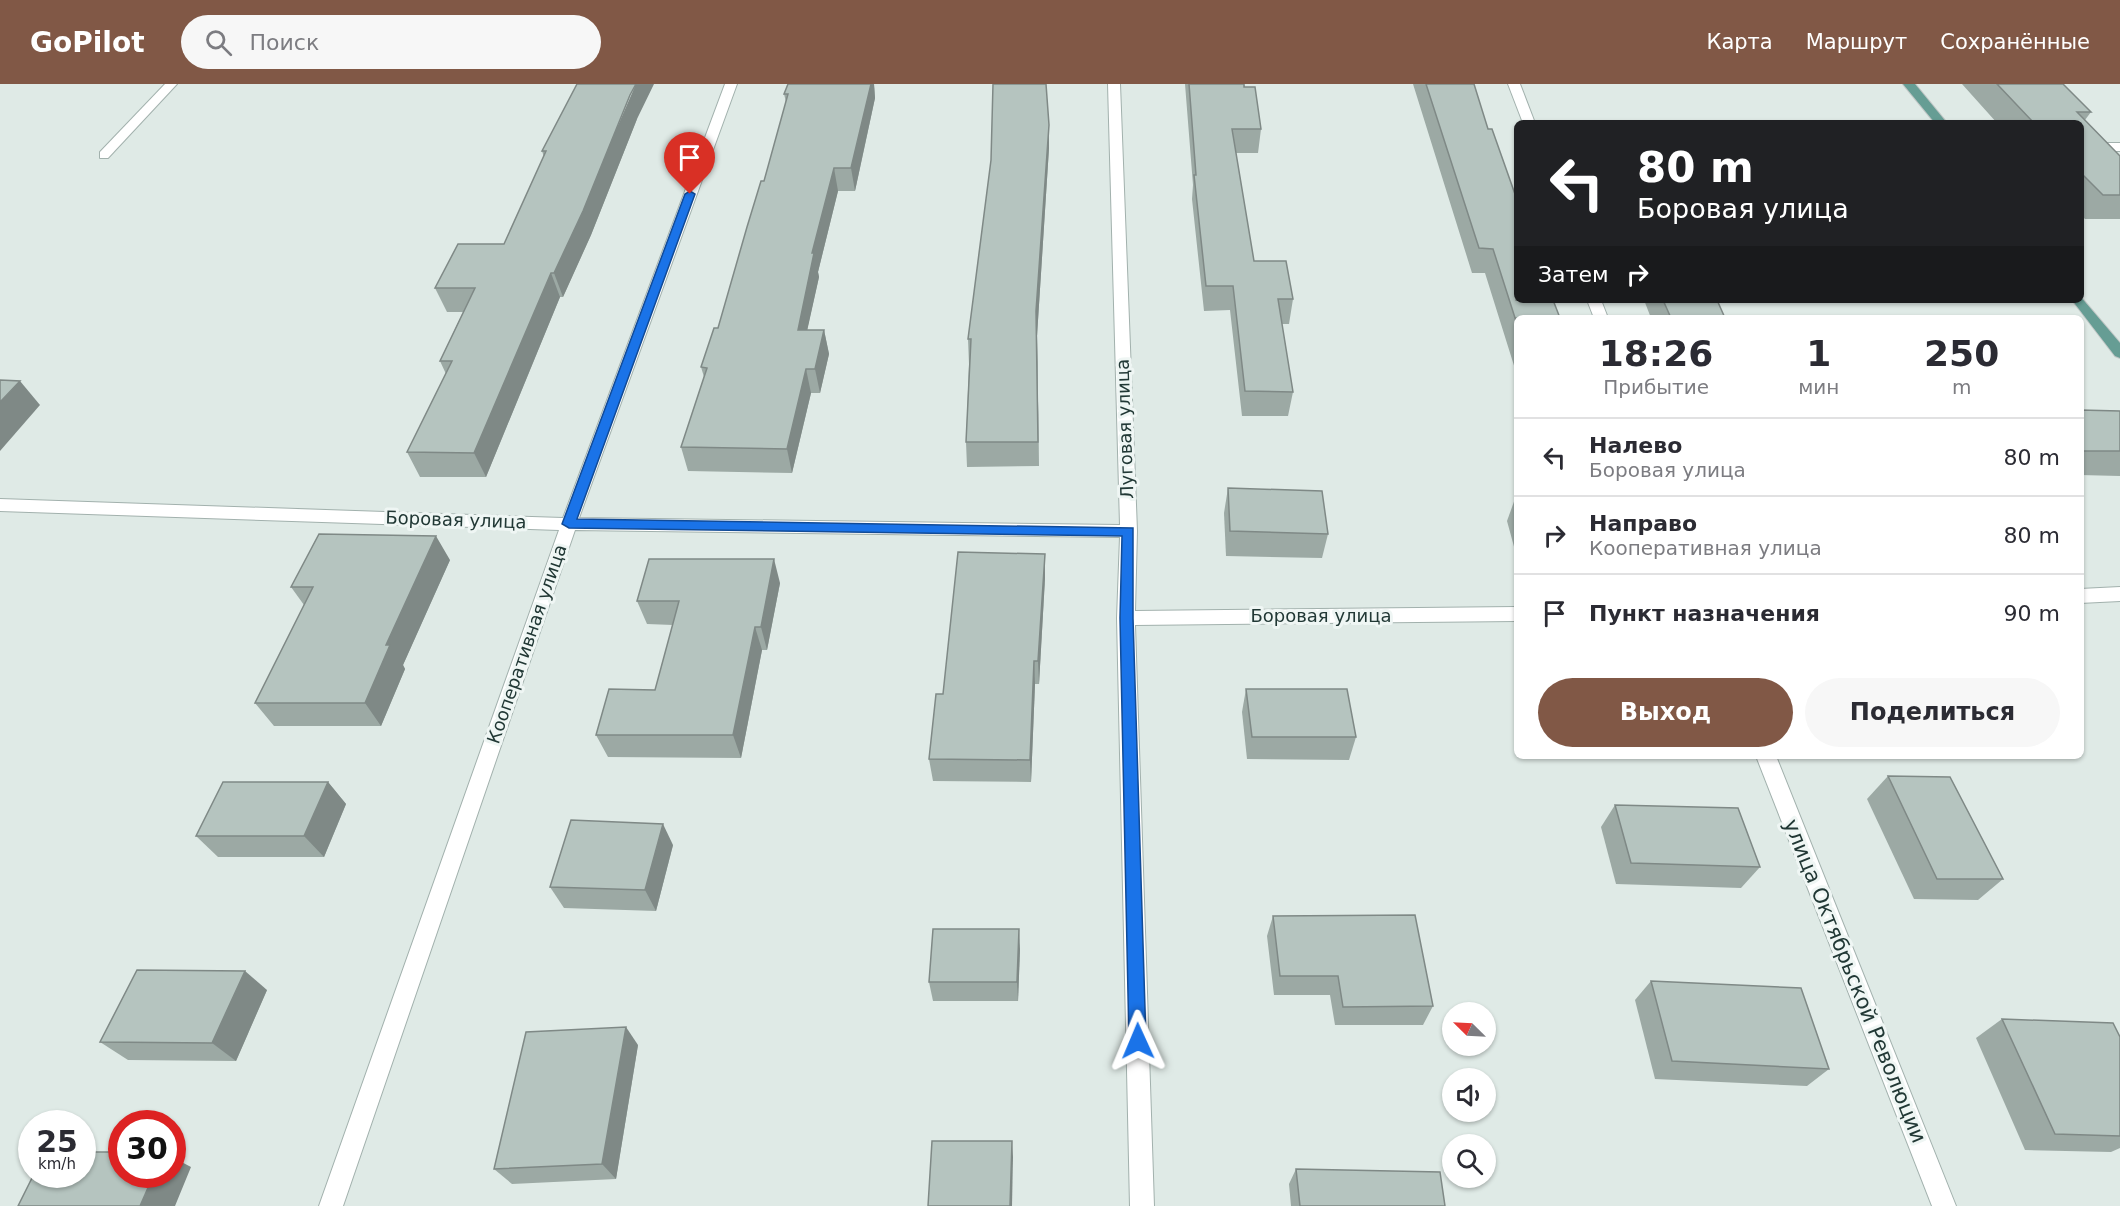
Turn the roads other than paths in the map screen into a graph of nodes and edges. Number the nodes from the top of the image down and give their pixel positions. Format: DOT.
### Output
graph roads {
  1 [pos="171,84"];
  2 [pos="731,84"];
  3 [pos="1114,84"];
  4 [pos="1514,84"];
  5 [pos="1909,84"];
  6 [pos="1528,120"];
  7 [pos="1939,120"];
  8 [pos="2084,147"];
  9 [pos="2120,147"];
  10 [pos="104,155"];
  11 [pos="2081,303"];
  12 [pos="2120,353"];
  13 [pos="0,505"];
  14 [pos="569,524"];
  15 [pos="1129,531"];
  16 [pos="2120,594"];
  17 [pos="2084,596"];
  18 [pos="1514,614"];
  19 [pos="1126,618"];
  20 [pos="1767,759"];
  21 [pos="331,1206"];
  22 [pos="1142,1206"];
  23 [pos="1944,1206"];
  1 -- 10 [label="street"];
  2 -- 14 [label="street, Кооперативная улица"];
  3 -- 15 [label="street, Луговая улица"];
  4 -- 6 [label="street"];
  5 -- 7 [label="main road"];
  8 -- 9 [label="street"];
  11 -- 12 [label="main road"];
  13 -- 14 [label="street, Боровая улица"];
  14 -- 15 [label="street, Боровая улица"];
  14 -- 21 [label="street, Кооперативная улица"];
  15 -- 19 [label="street, Луговая улица"];
  16 -- 17 [label="street"];
  18 -- 19 [label="street, Боровая улица"];
  19 -- 22 [label="street, Луговая улица"];
  20 -- 23 [label="street, улица Октябрьской Революции"];
}
